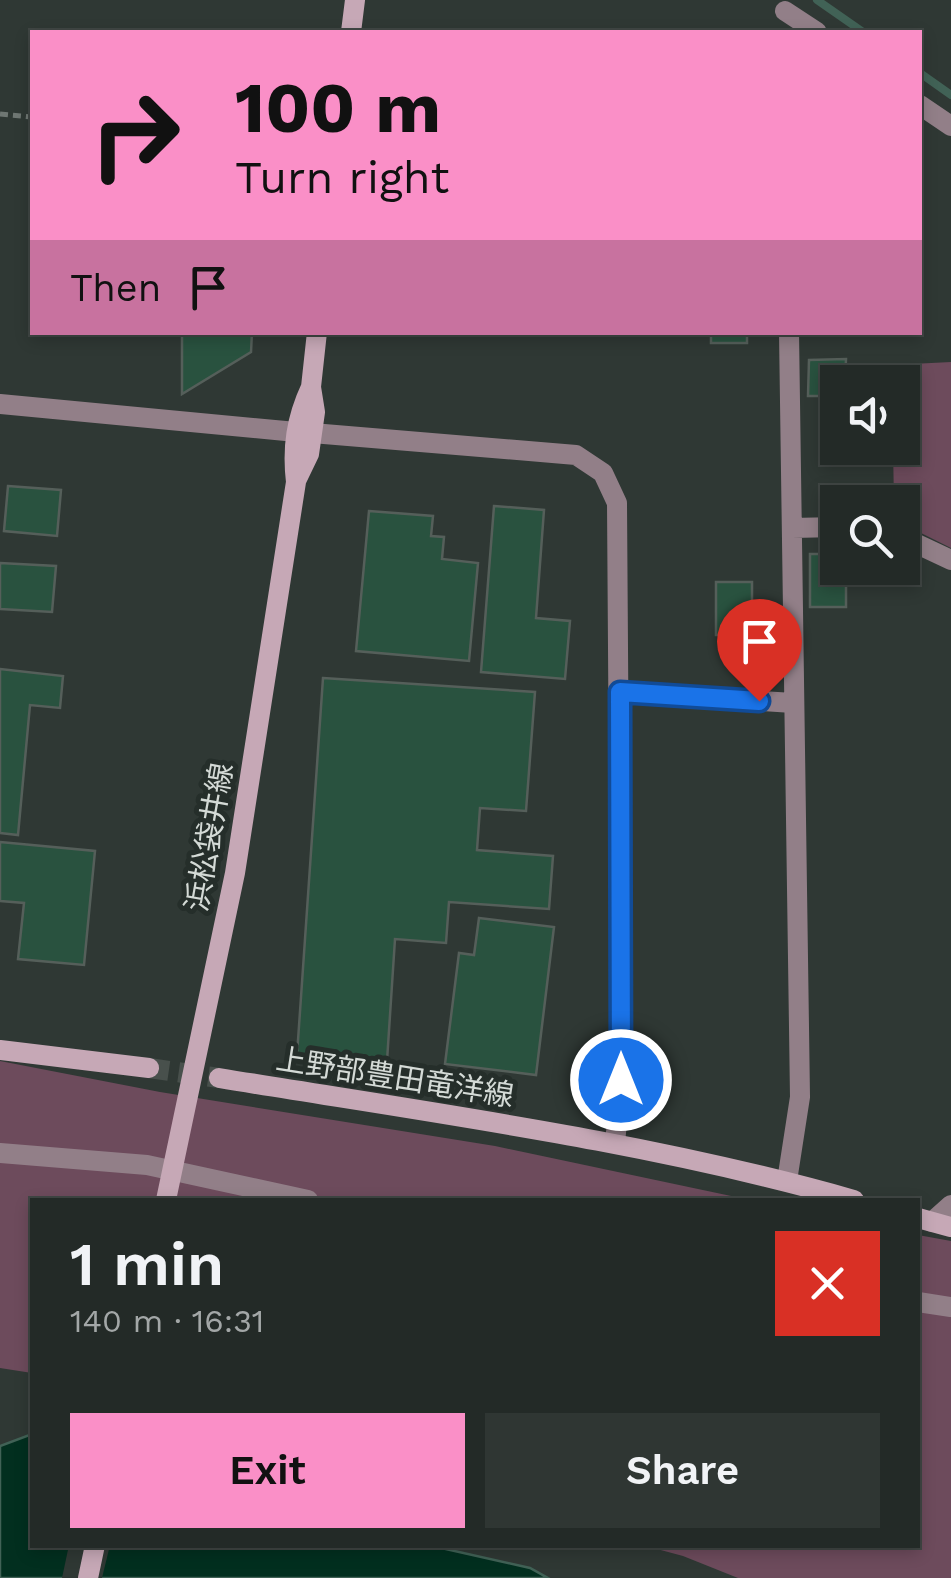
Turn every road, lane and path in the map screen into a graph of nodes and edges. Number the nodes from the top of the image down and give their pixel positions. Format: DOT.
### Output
graph roads {
  1 [pos="355,0"];
  2 [pos="786,5"];
  3 [pos="352,30"];
  4 [pos="815,30"];
  5 [pos="922,105"];
  6 [pos="0,114"];
  7 [pos="30,117"];
  8 [pos="951,126"];
  9 [pos="317,335"];
  10 [pos="788,335"];
  11 [pos="0,404"];
  12 [pos="304,432"];
  13 [pos="792,528"];
  14 [pos="820,528"];
  15 [pos="920,546"];
  16 [pos="951,560"];
  17 [pos="620,692"];
  18 [pos="794,703"];
  19 [pos="0,1050"];
  20 [pos="149,1068"];
  21 [pos="219,1078"];
  22 [pos="615,1143"];
  23 [pos="0,1153"];
  24 [pos="172,1170"];
  25 [pos="787,1181"];
  26 [pos="166,1198"];
  27 [pos="299,1198"];
  28 [pos="847,1198"];
  29 [pos="951,1206"];
  30 [pos="934,1222"];
  31 [pos="920,1302"];
  32 [pos="951,1307"];
  33 [pos="94,1548"];
  34 [pos="88,1578"];
  1 -- 3 [label="main road"];
  2 -- 4 [label="street"];
  5 -- 8 [label="street"];
  6 -- 7 [label="path"];
  9 -- 12 [label="main road, 浜松袋井線"];
  10 -- 13 [label="street"];
  11 -- 12 [label="street"];
  12 -- 17 [label="street"];
  12 -- 24 [label="main road, 浜松袋井線"];
  13 -- 14 [label="street"];
  13 -- 18 [label="street"];
  15 -- 16 [label="street"];
  17 -- 18 [label="street"];
  17 -- 22 [label="street"];
  18 -- 25 [label="street"];
  19 -- 20 [label="main road"];
  21 -- 22 [label="main road, 上野部豊田竜洋線"];
  22 -- 25 [label="main road, 上野部豊田竜洋線"];
  23 -- 24 [label="street"];
  24 -- 26 [label="main road, 浜松袋井線"];
  24 -- 27 [label="street"];
  25 -- 28 [label="main road, 上野部豊田竜洋線"];
  29 -- 30 [label="street"];
  31 -- 32 [label="street"];
  33 -- 34 [label="main road"];
}
